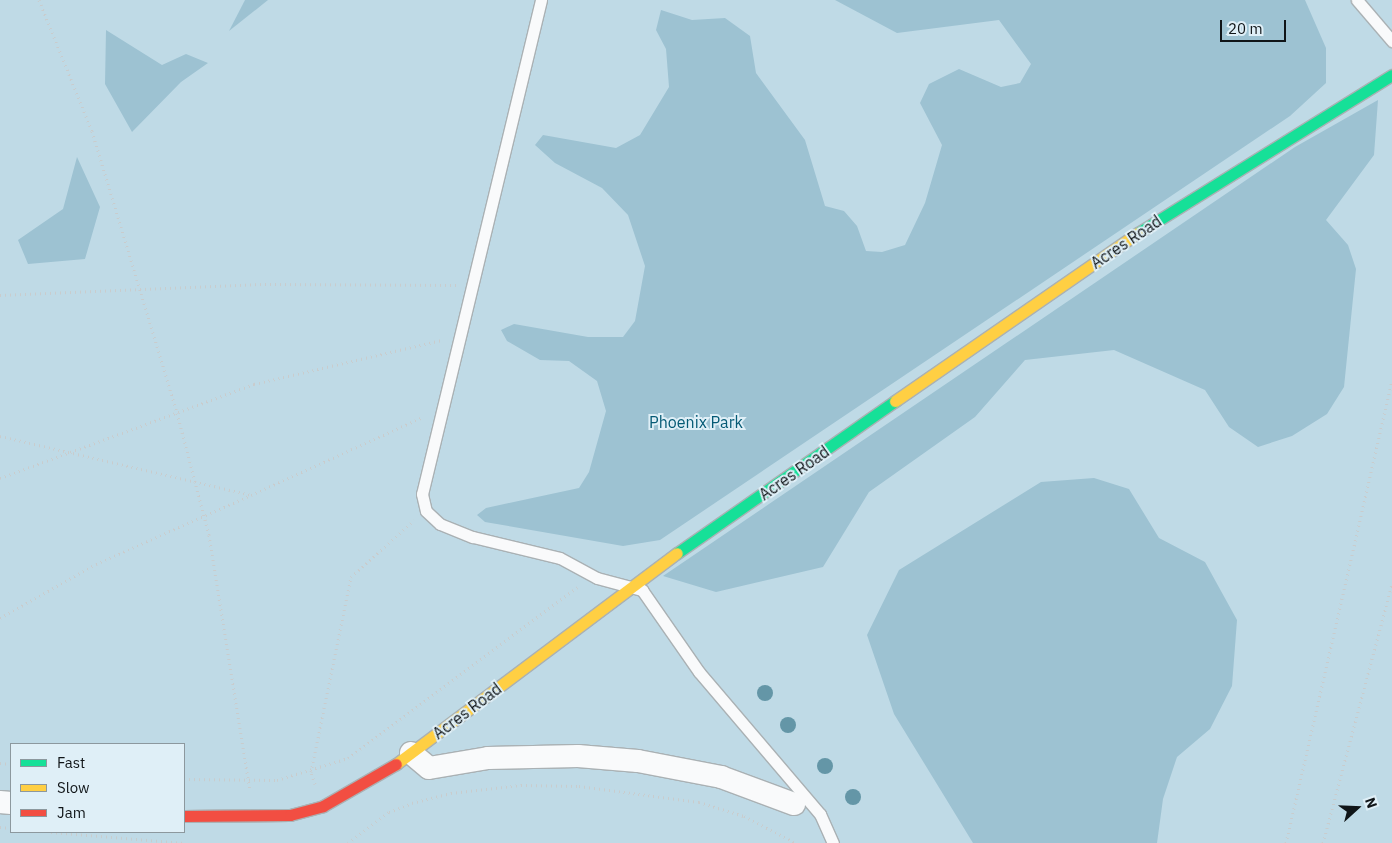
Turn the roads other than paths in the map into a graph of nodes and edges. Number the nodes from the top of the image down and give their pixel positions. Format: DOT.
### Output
graph roads {
  1 [pos="541,0"];
  2 [pos="1357,0"];
  3 [pos="1392,41"];
  4 [pos="1392,75"];
  5 [pos="633,584"];
  6 [pos="411,753"];
  7 [pos="794,804"];
  8 [pos="185,816"];
  9 [pos="833,843"];
  1 -- 5 [label="lane"];
  2 -- 3 [label="lane"];
  4 -- 5 [label="street, Acres Road"];
  5 -- 6 [label="street, Acres Road"];
  5 -- 9 [label="lane"];
  6 -- 7 [label="street"];
  6 -- 8 [label="street, Acres Road"];
}
